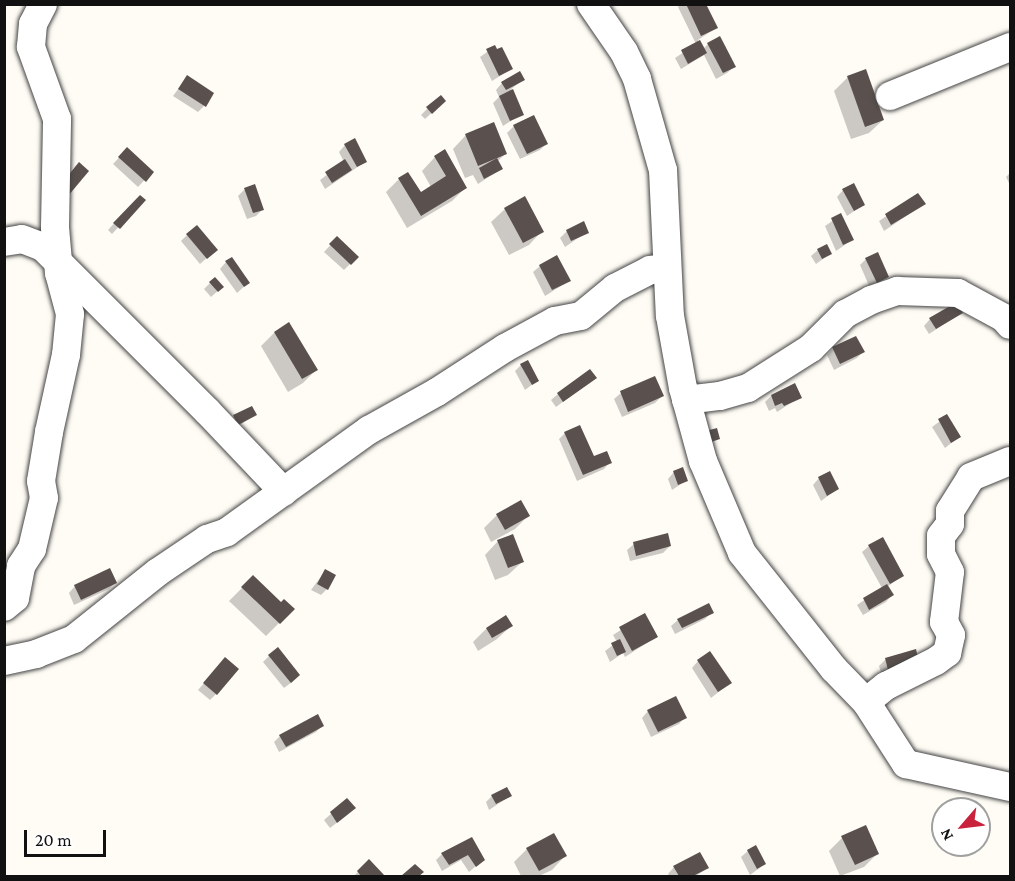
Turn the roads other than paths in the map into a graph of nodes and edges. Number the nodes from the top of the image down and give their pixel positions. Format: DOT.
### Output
graph roads {
  1 [pos="43,4"];
  2 [pos="591,4"];
  3 [pos="1011,47"];
  4 [pos="890,96"];
  5 [pos="4,242"];
  6 [pos="58,262"];
  7 [pos="666,268"];
  8 [pos="1011,325"];
  9 [pos="686,400"];
  10 [pos="1011,461"];
  11 [pos="284,492"];
  12 [pos="4,608"];
  13 [pos="4,661"];
  14 [pos="866,702"];
  15 [pos="1011,787"];
  1 -- 6 [label="street"];
  2 -- 7 [label="street"];
  3 -- 4 [label="street"];
  5 -- 6 [label="street"];
  6 -- 11 [label="street"];
  6 -- 12 [label="street"];
  7 -- 9 [label="street"];
  7 -- 11 [label="street"];
  8 -- 9 [label="street"];
  9 -- 14 [label="street"];
  10 -- 14 [label="street"];
  11 -- 13 [label="street"];
  14 -- 15 [label="street"];
}
